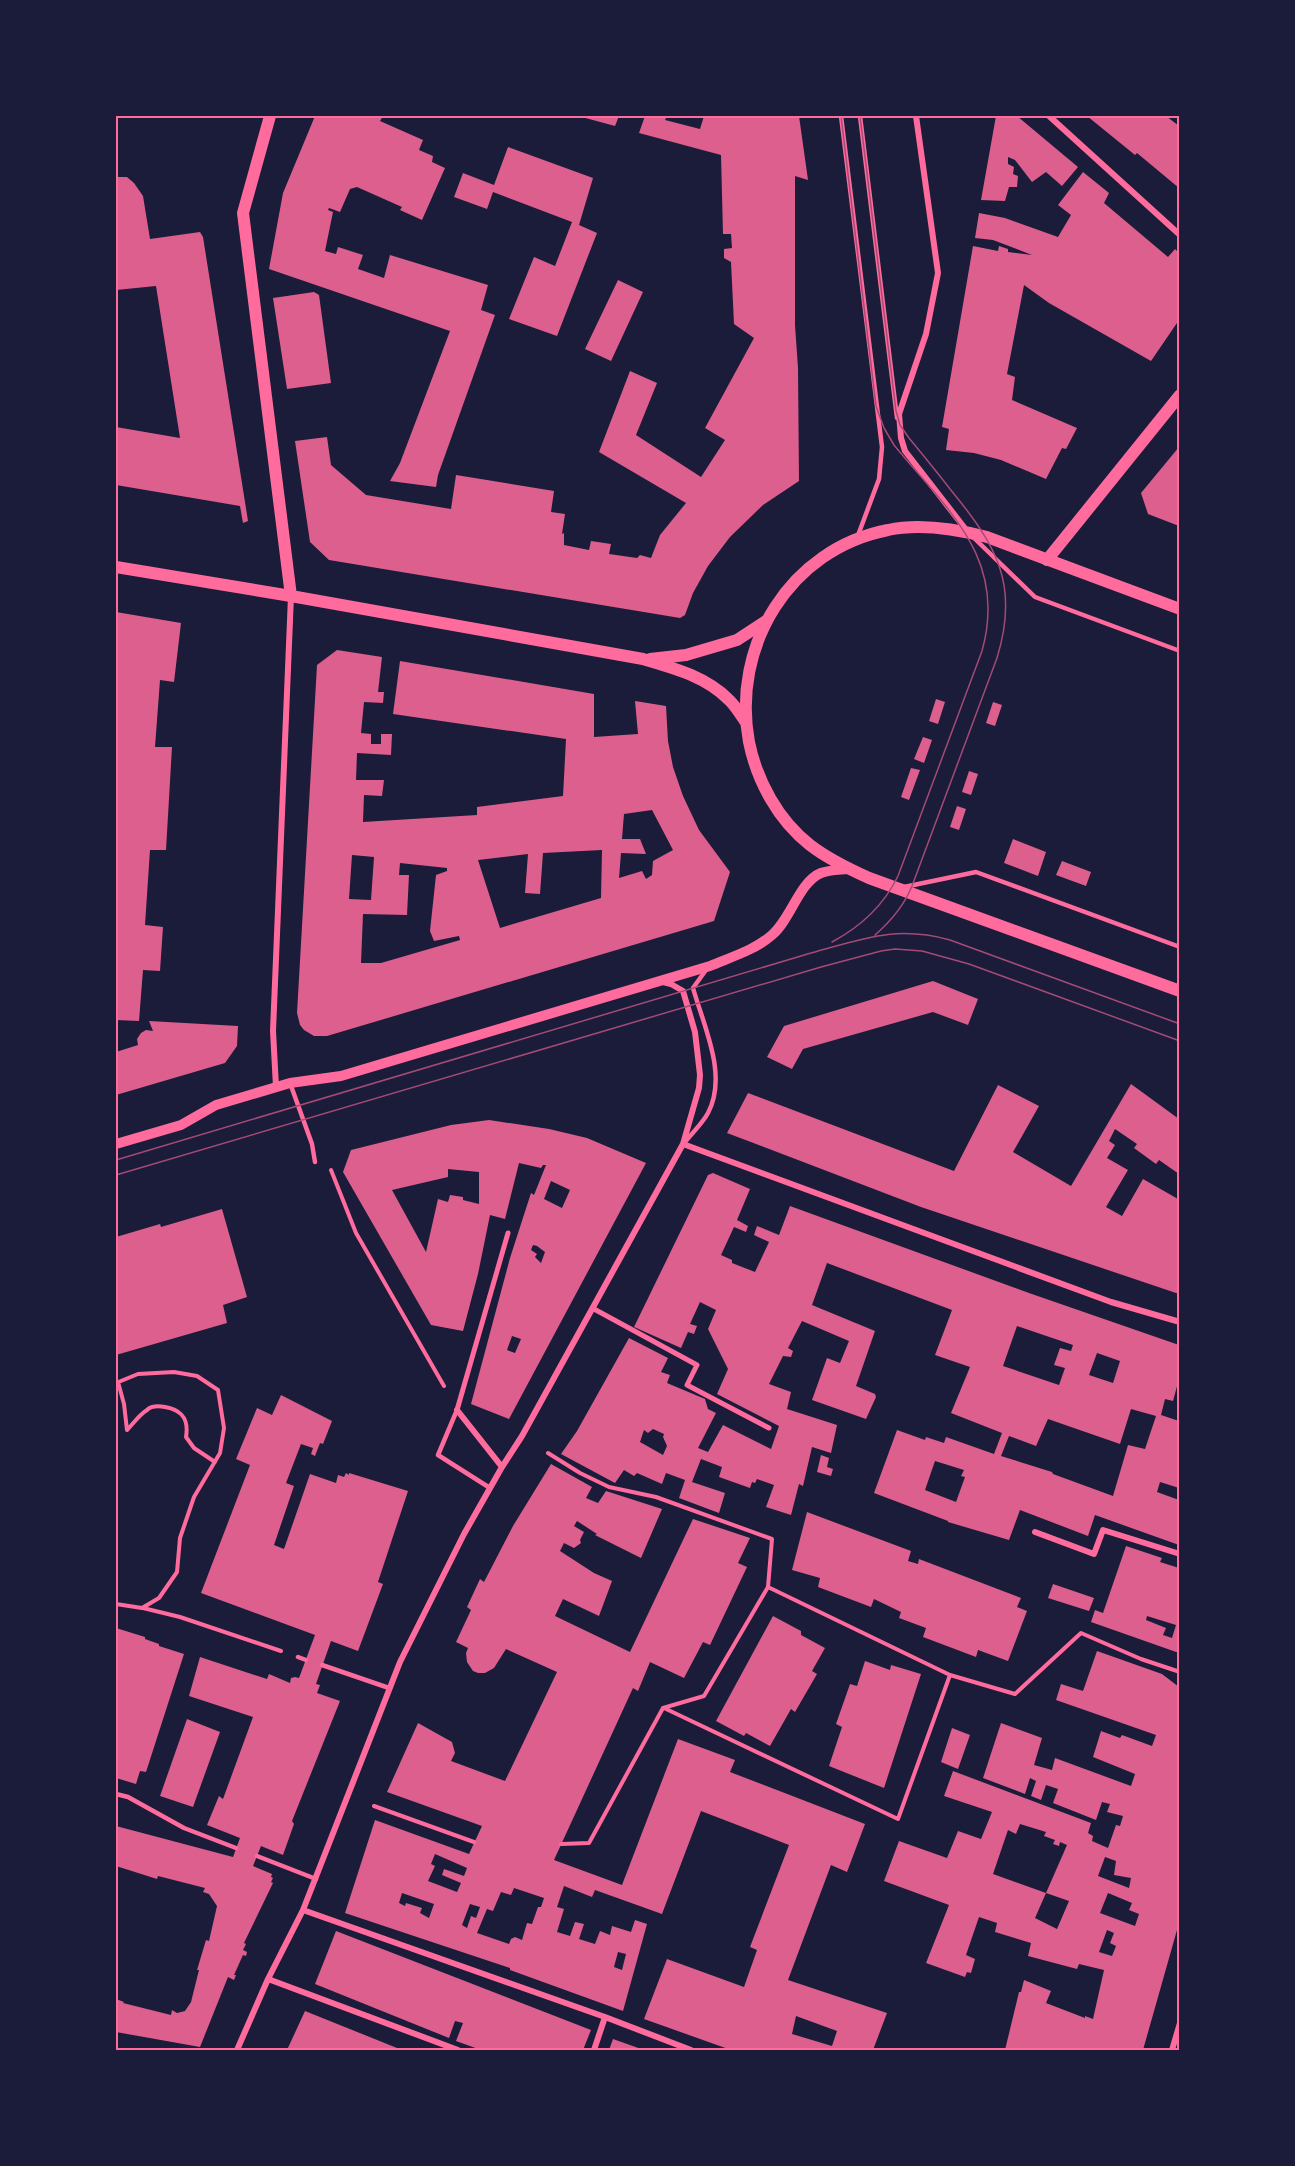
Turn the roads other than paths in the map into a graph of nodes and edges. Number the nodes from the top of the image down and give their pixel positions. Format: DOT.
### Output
graph roads {
  1 [pos="270,116"];
  2 [pos="841,116"];
  3 [pos="860,116"];
  4 [pos="916,116"];
  5 [pos="1049,116"];
  6 [pos="1179,235"];
  7 [pos="1179,395"];
  8 [pos="901,438"];
  9 [pos="968,532"];
  10 [pos="856,539"];
  11 [pos="1047,560"];
  12 [pos="116,567"];
  13 [pos="291,596"];
  14 [pos="1179,609"];
  15 [pos="766,621"];
  16 [pos="1179,651"];
  17 [pos="643,659"];
  18 [pos="745,721"];
  19 [pos="848,869"];
  20 [pos="898,888"];
  21 [pos="1179,946"];
  22 [pos="710,966"];
  23 [pos="659,982"];
  24 [pos="1179,991"];
  25 [pos="290,1083"];
  26 [pos="276,1087"];
  27 [pos="116,1144"];
  28 [pos="683,1144"];
  29 [pos="315,1162"];
  30 [pos="508,1233"];
  31 [pos="594,1309"];
  32 [pos="1179,1322"];
  33 [pos="457,1410"];
  34 [pos="769,1428"];
  35 [pos="502,1467"];
  36 [pos="490,1488"];
  37 [pos="1035,1532"];
  38 [pos="1179,1554"];
  39 [pos="298,1657"];
  40 [pos="306,1660"];
  41 [pos="322,1665"];
  42 [pos="389,1688"];
  43 [pos="116,1794"];
  44 [pos="236,1848"];
  45 [pos="257,1856"];
  46 [pos="316,1879"];
  47 [pos="303,1910"];
  48 [pos="268,1979"];
  49 [pos="605,2017"];
  50 [pos="1179,2023"];
  51 [pos="237,2050"];
  52 [pos="458,2050"];
  53 [pos="594,2050"];
  54 [pos="691,2050"];
  55 [pos="1172,2050"];
  1 -- 13 [label="main road"];
  2 -- 10 [label="lane"];
  3 -- 8 [label="lane"];
  4 -- 8 [label="street"];
  5 -- 6 [label="street"];
  7 -- 11 [label="main road"];
  8 -- 9 [label="street"];
  9 -- 10 [label="main road"];
  9 -- 11 [label="main road"];
  9 -- 16 [label="lane"];
  10 -- 15 [label="main road"];
  11 -- 14 [label="main road"];
  12 -- 13 [label="main road"];
  13 -- 17 [label="main road"];
  13 -- 26 [label="street"];
  15 -- 17 [label="main road"];
  15 -- 18 [label="main road"];
  17 -- 18 [label="main road"];
  18 -- 19 [label="main road"];
  19 -- 20 [label="main road"];
  19 -- 22 [label="street"];
  20 -- 21 [label="lane"];
  20 -- 24 [label="main road"];
  22 -- 23 [label="street"];
  22 -- 28 [label="lane"];
  23 -- 25 [label="street"];
  23 -- 28 [label="street"];
  25 -- 26 [label="street"];
  25 -- 29 [label="lane"];
  26 -- 27 [label="street"];
  28 -- 31 [label="street"];
  28 -- 32 [label="street"];
  30 -- 33 [label="street"];
  31 -- 34 [label="street"];
  31 -- 35 [label="street"];
  33 -- 35 [label="street"];
  33 -- 36 [label="lane"];
  35 -- 36 [label="street"];
  36 -- 42 [label="street"];
  37 -- 38 [label="street"];
  39 -- 40 [label="lane"];
  41 -- 42 [label="lane"];
  42 -- 46 [label="street"];
  43 -- 44 [label="lane"];
  45 -- 46 [label="lane"];
  46 -- 47 [label="street"];
  47 -- 48 [label="street"];
  47 -- 49 [label="street"];
  48 -- 51 [label="street"];
  48 -- 52 [label="street"];
  49 -- 53 [label="street"];
  49 -- 54 [label="street"];
  50 -- 55 [label="street"];
}
